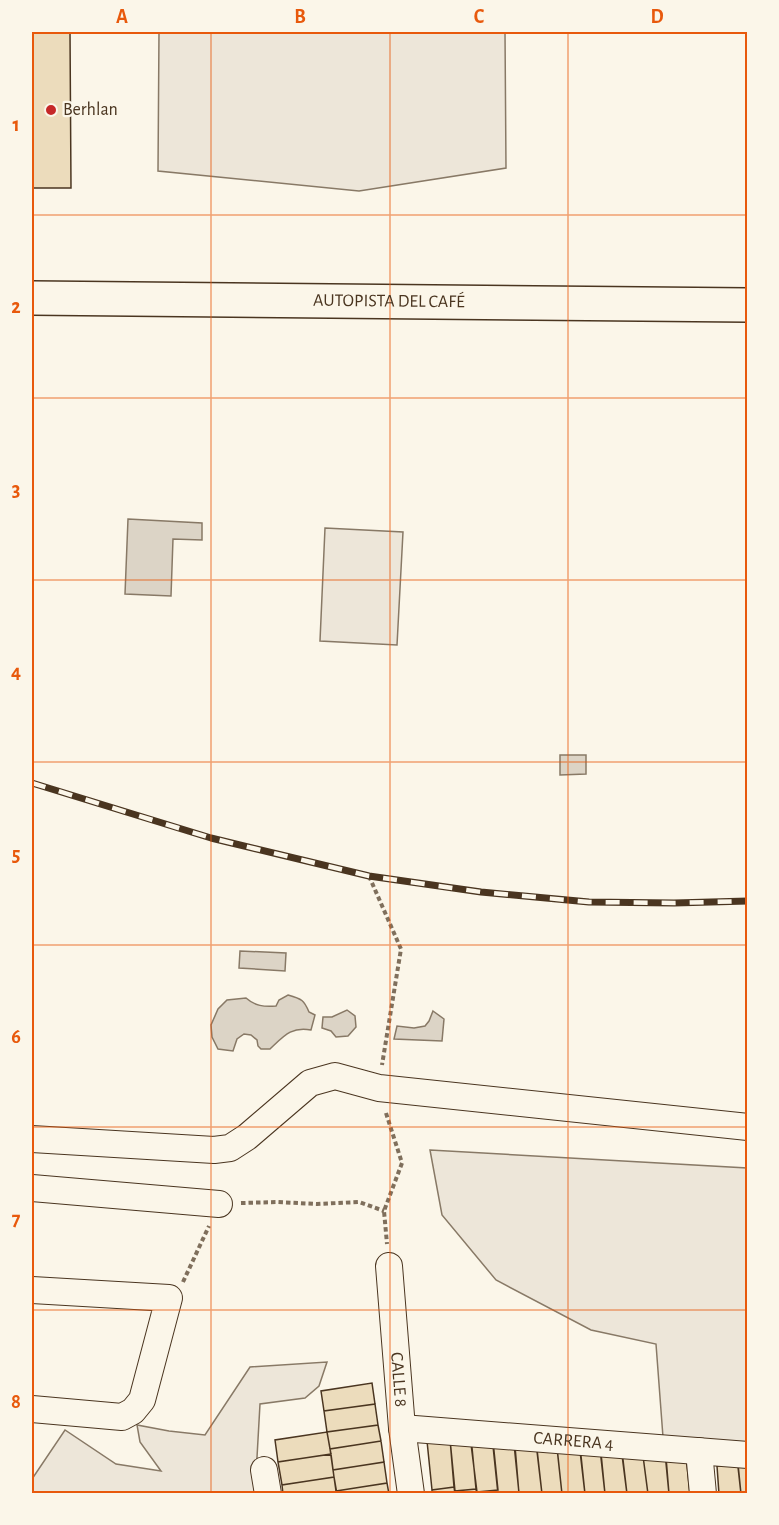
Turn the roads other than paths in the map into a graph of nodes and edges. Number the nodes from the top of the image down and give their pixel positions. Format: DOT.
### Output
graph roads {
  1 [pos="32,298"];
  2 [pos="747,305"];
  3 [pos="747,1127"];
  4 [pos="32,1139"];
  5 [pos="32,1188"];
  6 [pos="219,1204"];
  7 [pos="389,1266"];
  8 [pos="32,1290"];
  9 [pos="32,1409"];
  10 [pos="402,1428"];
  11 [pos="699,1451"];
  12 [pos="747,1455"];
  13 [pos="411,1494"];
  14 [pos="703,1494"];
  1 -- 2 [label="highway, AUTOPISTA DEL CAFÉ"];
  3 -- 4 [label="street"];
  5 -- 6 [label="street"];
  7 -- 10 [label="street, CALLE 8"];
  8 -- 9 [label="street"];
  10 -- 11 [label="street, CARRERA 4"];
  10 -- 13 [label="street, CALLE 8"];
  11 -- 12 [label="street, CARRERA 4"];
  11 -- 14 [label="street"];
}
